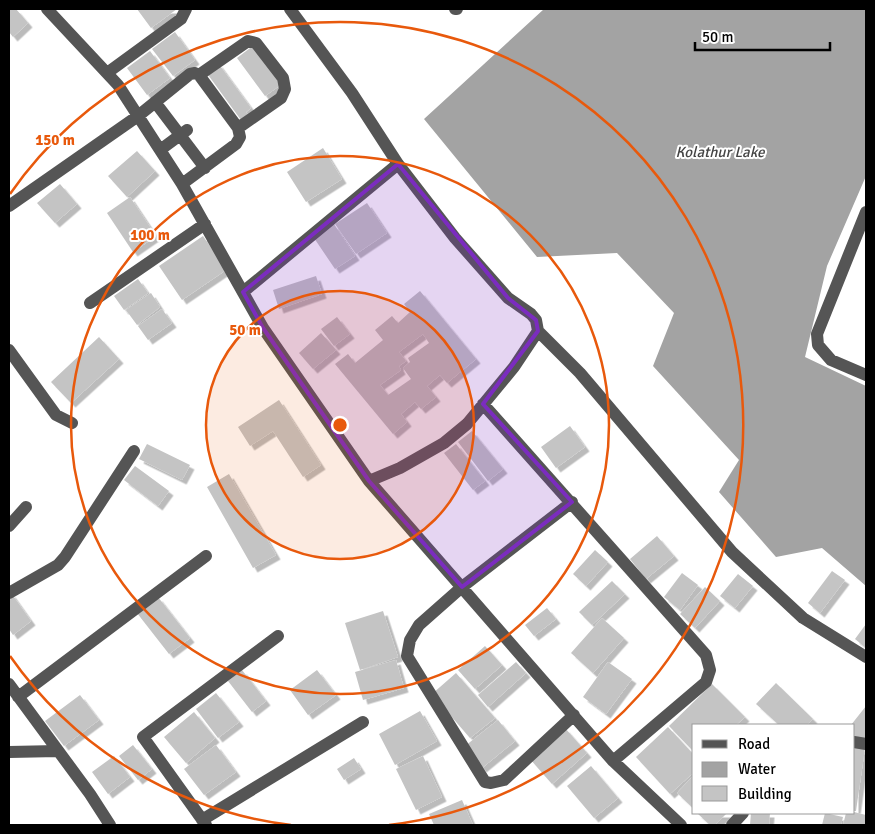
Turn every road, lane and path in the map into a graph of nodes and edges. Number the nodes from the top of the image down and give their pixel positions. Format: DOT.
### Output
graph roads {
  1 [pos="47,9"];
  2 [pos="186,9"];
  3 [pos="290,9"];
  4 [pos="107,73"];
  5 [pos="199,75"];
  6 [pos="155,102"];
  7 [pos="138,116"];
  8 [pos="238,128"];
  9 [pos="184,133"];
  10 [pos="160,150"];
  11 [pos="398,164"];
  12 [pos="205,168"];
  13 [pos="182,184"];
  14 [pos="9,206"];
  15 [pos="866,212"];
  16 [pos="205,224"];
  17 [pos="243,292"];
  18 [pos="90,303"];
  19 [pos="538,331"];
  20 [pos="9,350"];
  21 [pos="866,375"];
  22 [pos="483,404"];
  23 [pos="72,423"];
  24 [pos="134,451"];
  25 [pos="369,481"];
  26 [pos="572,502"];
  27 [pos="26,507"];
  28 [pos="9,526"];
  29 [pos="206,556"];
  30 [pos="462,587"];
  31 [pos="9,593"];
  32 [pos="278,636"];
  33 [pos="866,657"];
  34 [pos="9,684"];
  35 [pos="18,697"];
  36 [pos="574,715"];
  37 [pos="363,722"];
  38 [pos="58,751"];
  39 [pos="9,752"];
  40 [pos="613,761"];
  41 [pos="742,814"];
  42 [pos="204,823"];
  43 [pos="110,825"];
  44 [pos="681,825"];
  45 [pos="732,825"];
  1 -- 4 [label="street"];
  2 -- 4 [label="street"];
  3 -- 11 [label="street"];
  4 -- 7 [label="street"];
  5 -- 6 [label="street"];
  5 -- 8 [label="street"];
  5 -- 8 [label="street"];
  6 -- 7 [label="street"];
  6 -- 9 [label="street"];
  7 -- 10 [label="street"];
  7 -- 14 [label="street"];
  8 -- 12 [label="street"];
  9 -- 10 [label="street"];
  9 -- 12 [label="street"];
  10 -- 13 [label="street"];
  11 -- 17 [label="street"];
  11 -- 19 [label="street"];
  12 -- 13 [label="street"];
  13 -- 16 [label="street"];
  15 -- 21 [label="street"];
  16 -- 17 [label="street"];
  16 -- 18 [label="street"];
  17 -- 25 [label="street"];
  19 -- 22 [label="street"];
  19 -- 33 [label="street"];
  20 -- 23 [label="street"];
  22 -- 25 [label="street"];
  22 -- 26 [label="street"];
  24 -- 31 [label="street"];
  25 -- 30 [label="street"];
  26 -- 30 [label="street"];
  26 -- 40 [label="street"];
  27 -- 28 [label="street"];
  29 -- 35 [label="street"];
  30 -- 36 [label="street"];
  30 -- 36 [label="street"];
  32 -- 42 [label="street"];
  34 -- 35 [label="street"];
  35 -- 38 [label="street"];
  36 -- 40 [label="street"];
  37 -- 42 [label="street"];
  38 -- 39 [label="street"];
  38 -- 43 [label="street"];
  40 -- 44 [label="street"];
  41 -- 45 [label="street"];
}
